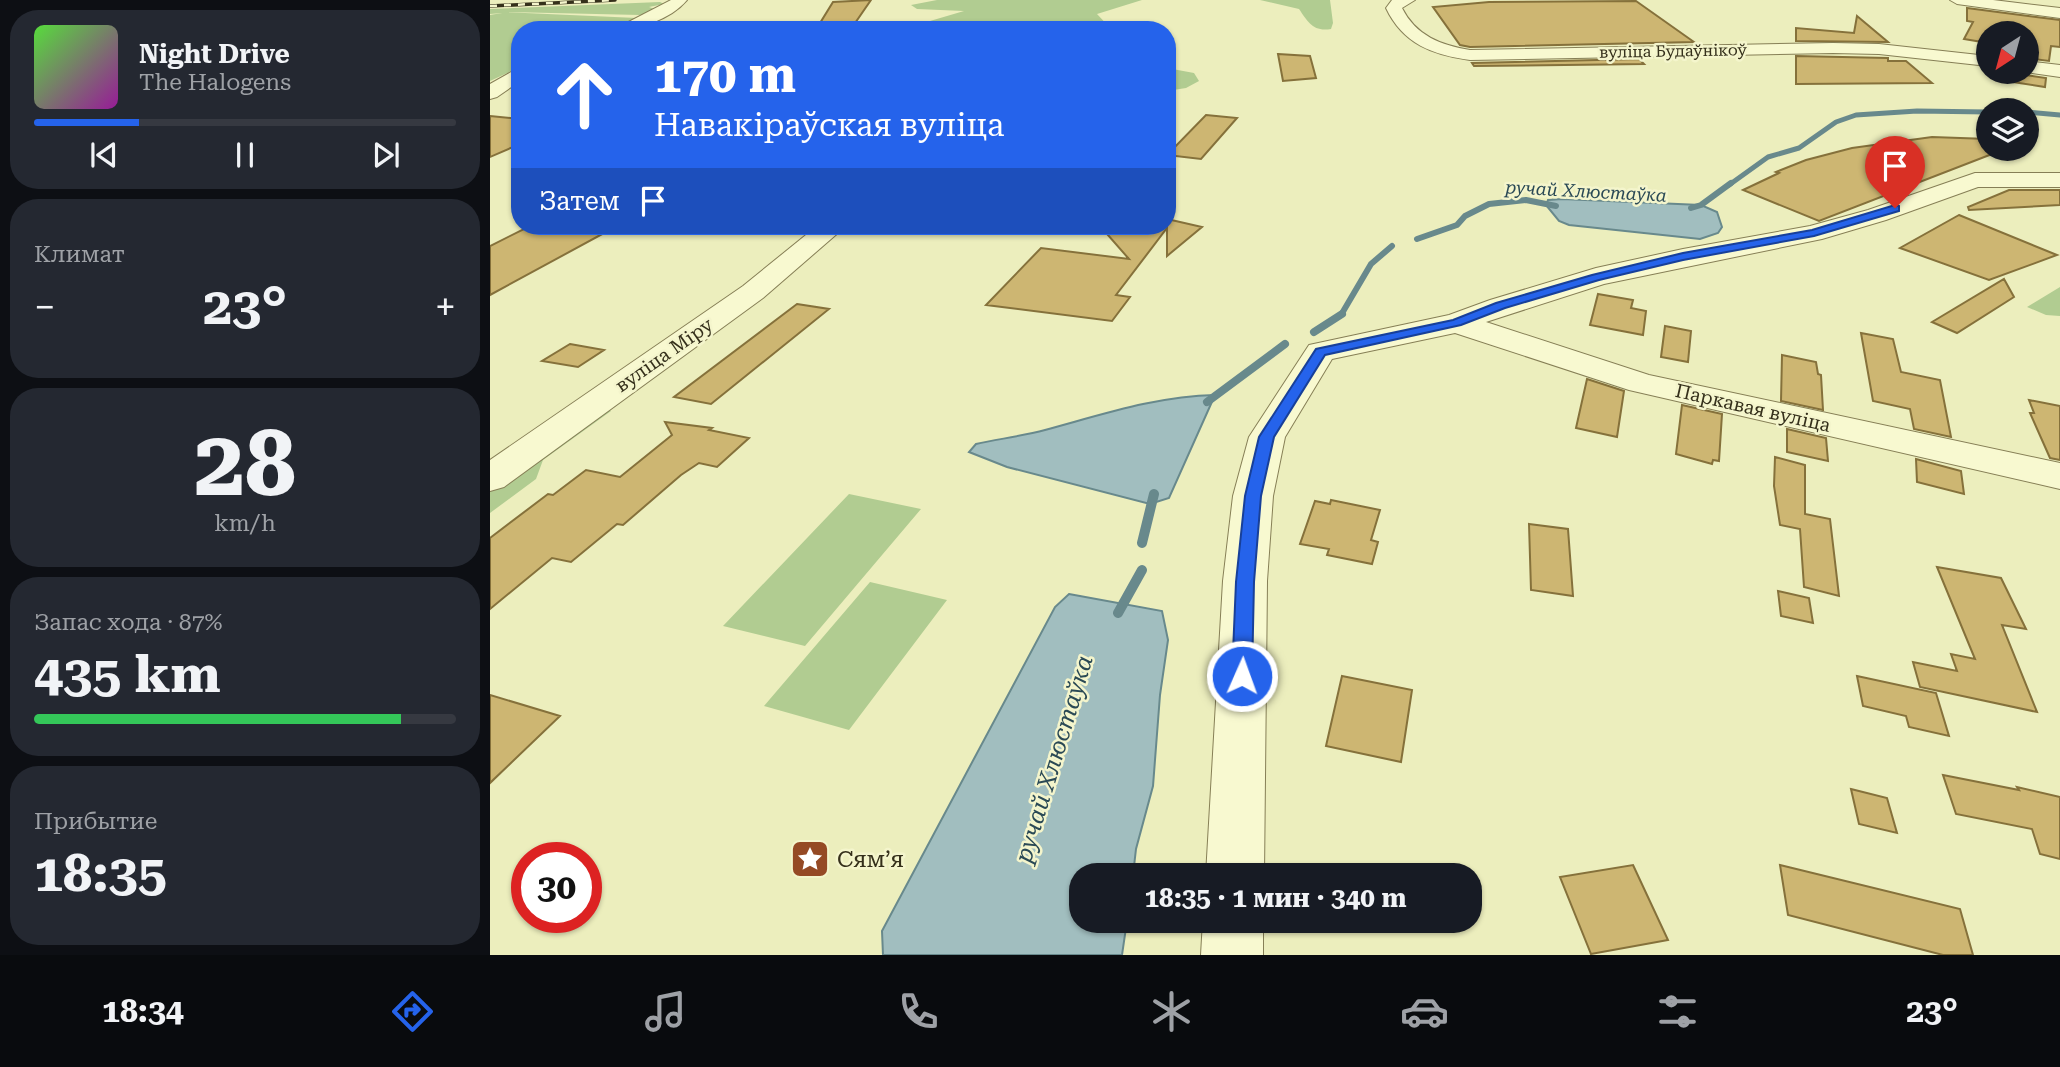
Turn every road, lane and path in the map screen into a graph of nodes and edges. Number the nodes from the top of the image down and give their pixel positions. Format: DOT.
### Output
graph roads {
  1 [pos="1408,0"];
  2 [pos="1957,0"];
  3 [pos="676,4"];
  4 [pos="2060,13"];
  5 [pos="640,21"];
  6 [pos="1976,60"];
  7 [pos="2039,68"];
  8 [pos="2060,71"];
  9 [pos="511,78"];
  10 [pos="491,92"];
  11 [pos="511,93"];
  12 [pos="2060,180"];
  13 [pos="821,235"];
  14 [pos="1457,323"];
  15 [pos="490,478"];
  16 [pos="2058,479"];
  17 [pos="1235,863"];
  18 [pos="1233,933"];
  19 [pos="1232,955"];
  1 -- 6 [label="street, вуліца Будаўнікоў"];
  2 -- 4 [label="street"];
  3 -- 5 [label="street"];
  7 -- 8 [label="street"];
  9 -- 10 [label="street"];
  10 -- 11 [label="street"];
  12 -- 14 [label="street"];
  13 -- 15 [label="street, вуліца Міру"];
  14 -- 16 [label="street, Паркавая вуліца"];
  14 -- 17 [label="street"];
  18 -- 19 [label="street"];
}
